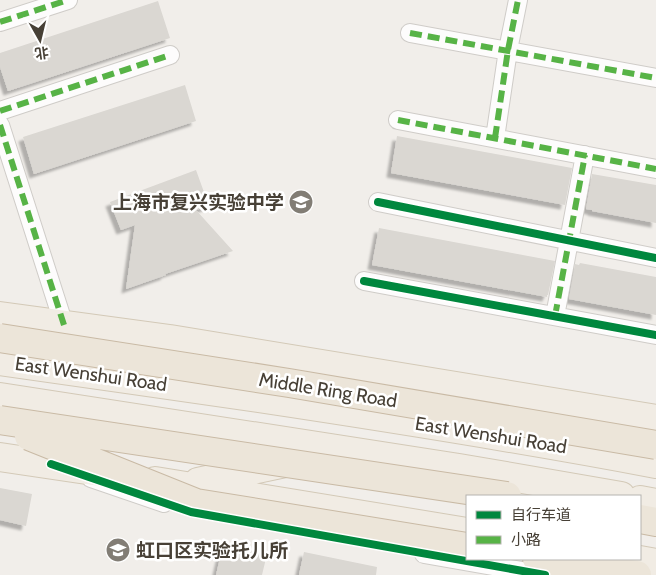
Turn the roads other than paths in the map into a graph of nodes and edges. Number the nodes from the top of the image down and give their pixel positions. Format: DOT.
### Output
graph roads {
  1 [pos="68,0"];
  2 [pos="518,0"];
  3 [pos="0,22"];
  4 [pos="410,33"];
  5 [pos="508,50"];
  6 [pos="170,55"];
  7 [pos="656,78"];
  8 [pos="0,111"];
  9 [pos="398,120"];
  10 [pos="0,125"];
  11 [pos="495,138"];
  12 [pos="585,155"];
  13 [pos="656,169"];
  14 [pos="378,202"];
  15 [pos="568,241"];
  16 [pos="656,258"];
  17 [pos="364,281"];
  18 [pos="0,316"];
  19 [pos="554,316"];
  20 [pos="64,325"];
  21 [pos="656,335"];
  22 [pos="0,338"];
  23 [pos="197,344"];
  24 [pos="0,361"];
  25 [pos="0,397"];
  26 [pos="355,413"];
  27 [pos="656,419"];
  28 [pos="0,422"];
  29 [pos="656,445"];
  30 [pos="347,451"];
  31 [pos="0,456"];
  32 [pos="51,464"];
  33 [pos="656,464"];
  34 [pos="182,485"];
  35 [pos="500,495"];
  36 [pos="614,495"];
  37 [pos="641,500"];
  38 [pos="656,502"];
  39 [pos="641,519"];
  40 [pos="656,522"];
  41 [pos="466,532"];
  42 [pos="466,548"];
  43 [pos="543,560"];
  44 [pos="640,560"];
  45 [pos="656,563"];
  46 [pos="545,575"];
  47 [pos="637,575"];
  1 -- 3 [label="street"];
  2 -- 5 [label="street"];
  4 -- 5 [label="street"];
  5 -- 7 [label="street"];
  5 -- 11 [label="street"];
  6 -- 8 [label="street"];
  9 -- 11 [label="street"];
  10 -- 20 [label="street"];
  11 -- 12 [label="street"];
  12 -- 13 [label="street"];
  12 -- 15 [label="street"];
  14 -- 15 [label="street"];
  15 -- 16 [label="street"];
  15 -- 19 [label="street"];
  17 -- 19 [label="street"];
  18 -- 20 [label="main road"];
  19 -- 21 [label="street"];
  20 -- 23 [label="main road"];
  22 -- 29 [label="highway, Middle Ring Road, bridge"];
  23 -- 26 [label="main road"];
  23 -- 27 [label="main road"];
  24 -- 26 [label="main road, East Wenshui Road"];
  25 -- 30 [label="main road, East Wenshui Road"];
  26 -- 33 [label="main road, East Wenshui Road"];
  28 -- 35 [label="highway, bridge"];
  28 -- 42 [label="highway, bridge"];
  30 -- 34 [label="main road"];
  30 -- 36 [label="main road, East Wenshui Road"];
  31 -- 32 [label="main road"];
  32 -- 34 [label="main road"];
  32 -- 46 [label="street"];
  34 -- 41 [label="main road"];
  37 -- 38 [label="main road"];
  39 -- 40 [label="highway"];
  43 -- 47 [label="highway"];
  44 -- 45 [label="main road"];
}
